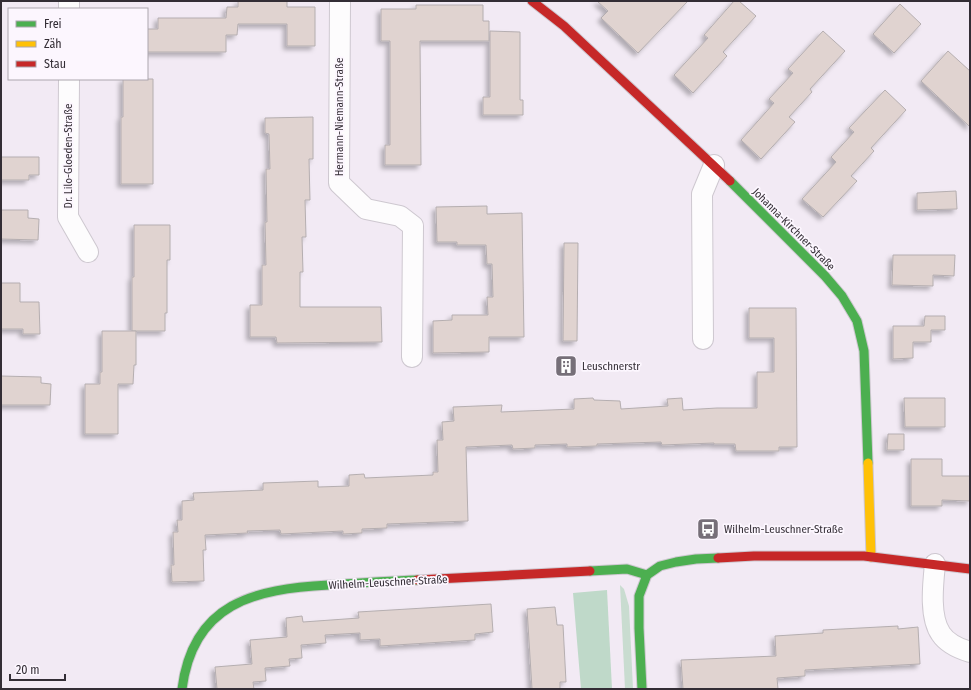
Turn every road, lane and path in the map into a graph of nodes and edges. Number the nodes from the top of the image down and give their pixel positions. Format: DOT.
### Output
graph roads {
  1 [pos="340,1"];
  2 [pos="532,1"];
  3 [pos="69,80"];
  4 [pos="714,166"];
  5 [pos="88,252"];
  6 [pos="703,339"];
  7 [pos="412,357"];
  8 [pos="871,557"];
  9 [pos="935,564"];
  10 [pos="970,569"];
  11 [pos="648,575"];
  12 [pos="970,652"];
  13 [pos="182,689"];
  14 [pos="642,689"];
  1 -- 7 [label="street, Hermann-Niemann-Straße"];
  2 -- 4 [label="street, Johanna-Kirchner-Straße"];
  3 -- 5 [label="street, Dr. Lilo-Gloeden-Straße"];
  4 -- 6 [label="street"];
  4 -- 8 [label="street, Johanna-Kirchner-Straße"];
  8 -- 9 [label="street"];
  8 -- 11 [label="street"];
  9 -- 10 [label="street"];
  9 -- 12 [label="street"];
  11 -- 13 [label="street, Wilhelm-Leuschner-Straße"];
  11 -- 14 [label="street"];
}
